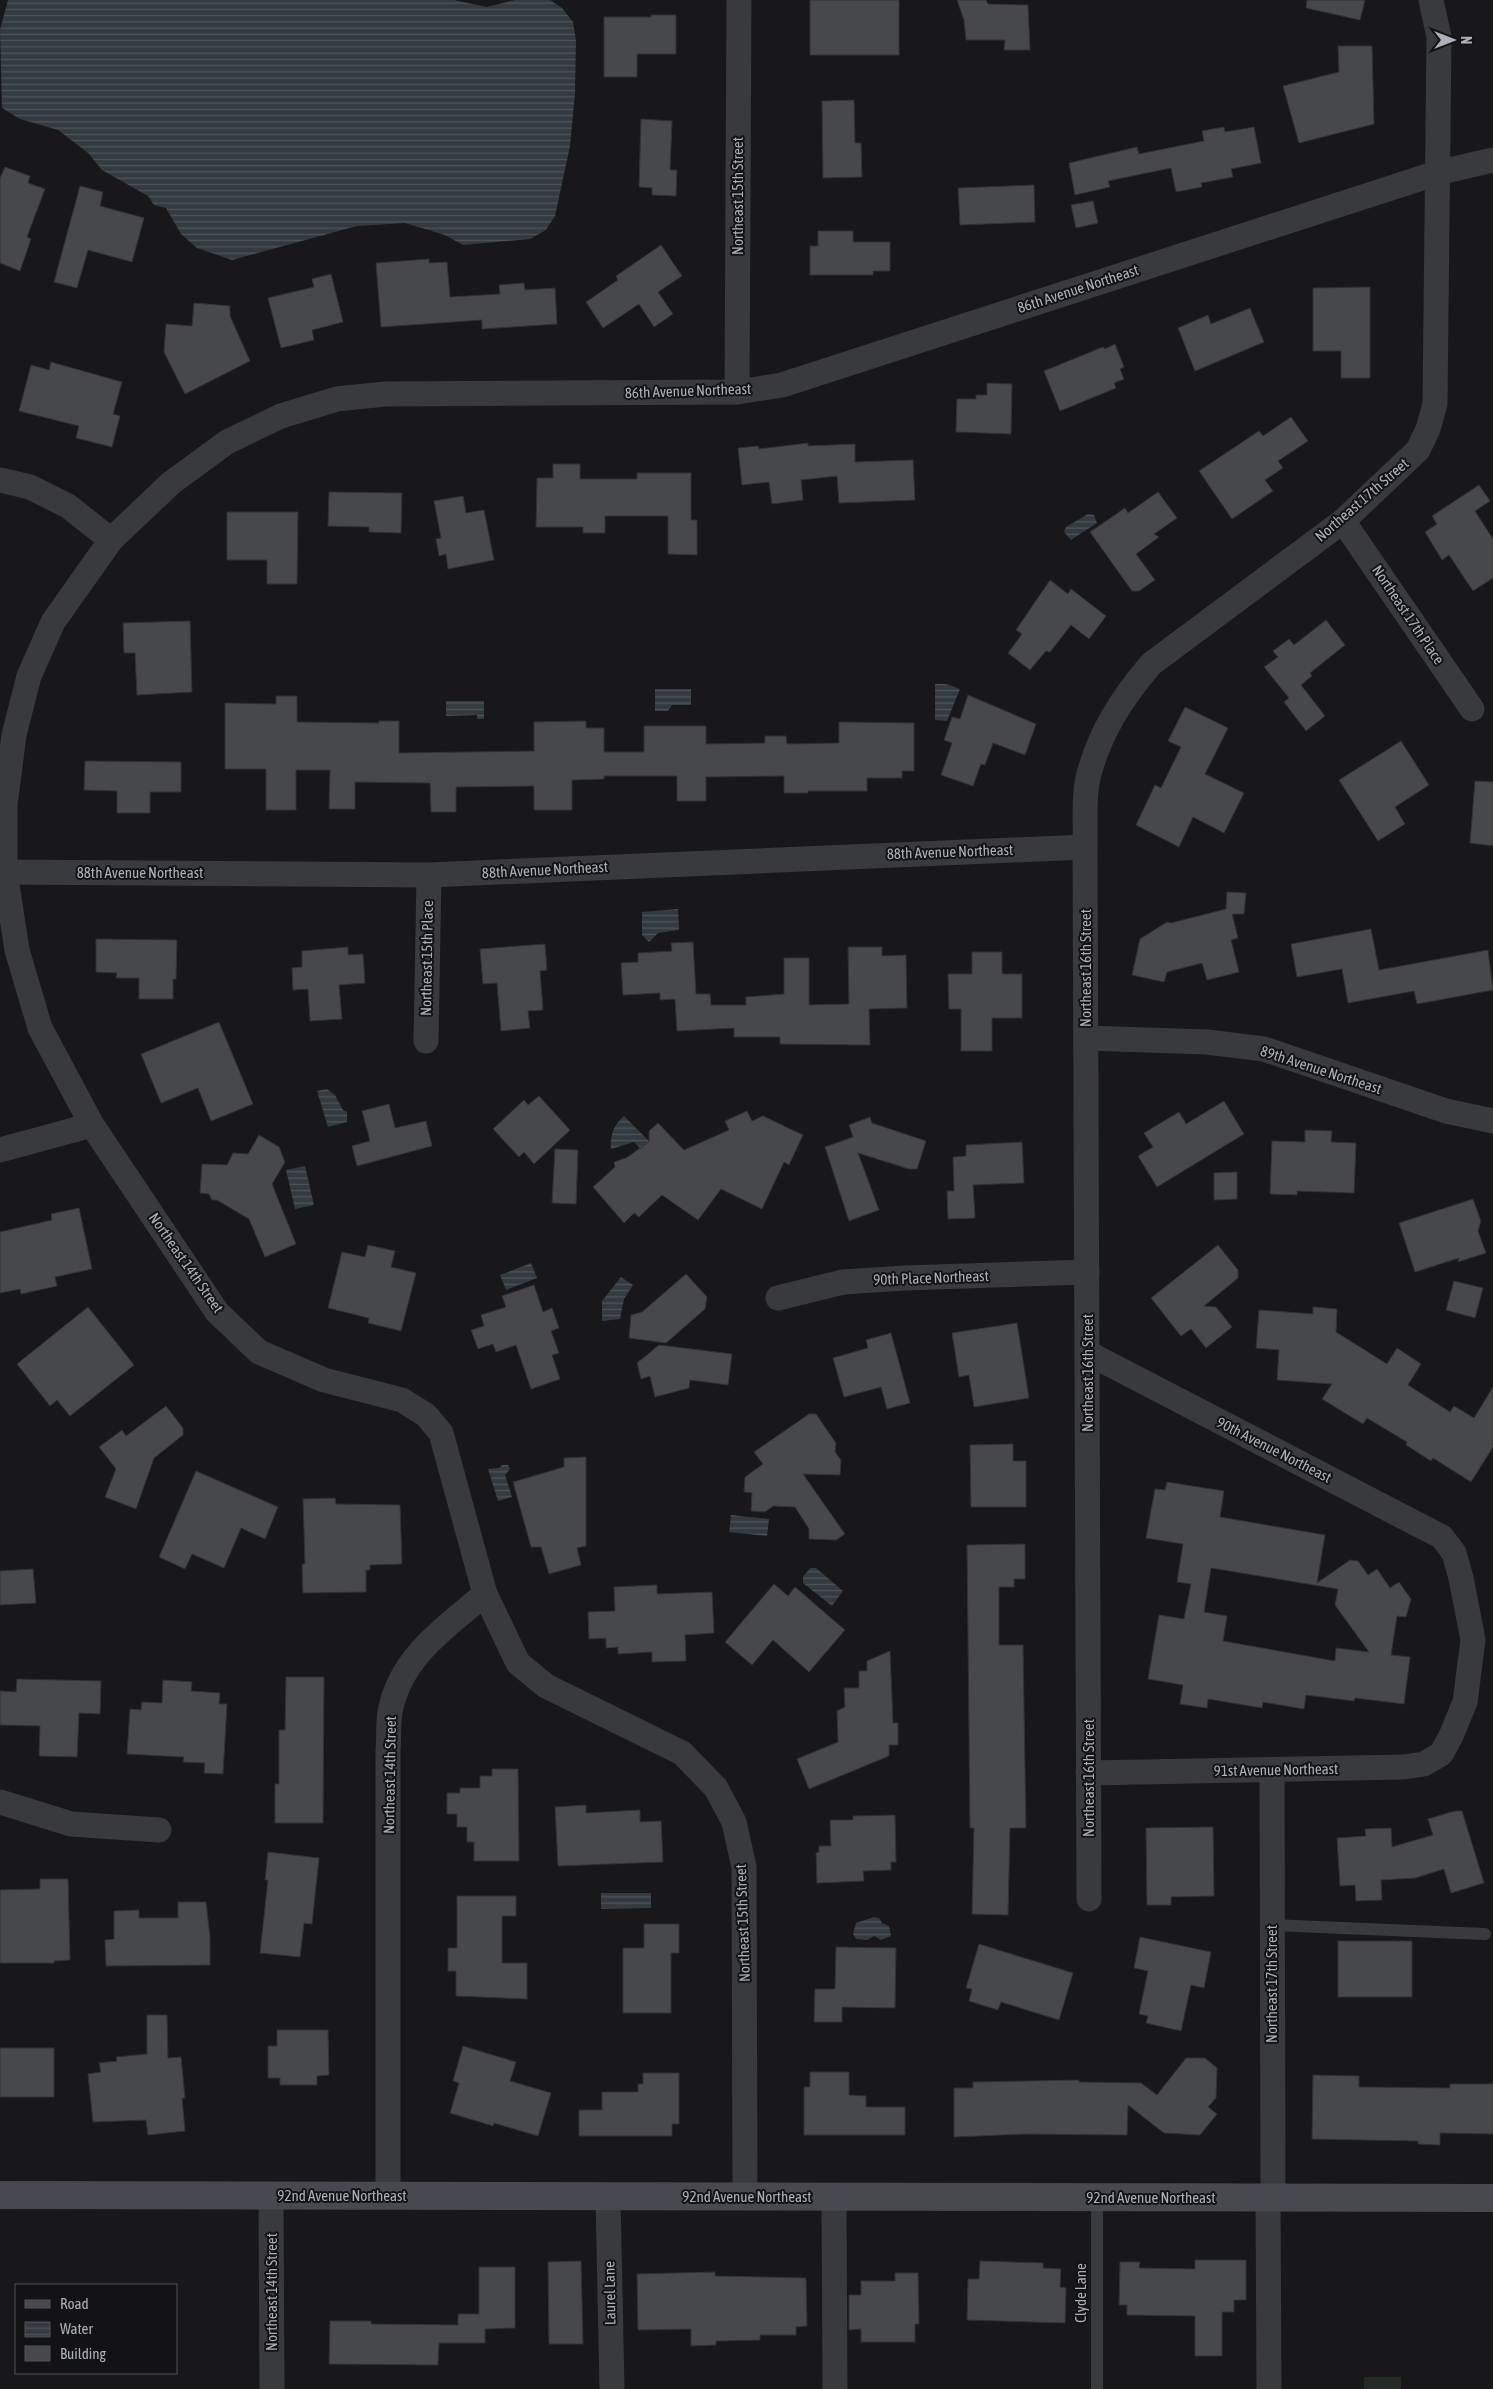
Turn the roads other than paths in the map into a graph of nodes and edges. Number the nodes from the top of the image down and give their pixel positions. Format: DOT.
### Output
graph roads {
  1 [pos="739,0"];
  2 [pos="1432,0"];
  3 [pos="1493,160"];
  4 [pos="1437,173"];
  5 [pos="737,392"];
  6 [pos="0,480"];
  7 [pos="1343,521"];
  8 [pos="112,540"];
  9 [pos="1472,709"];
  10 [pos="1086,847"];
  11 [pos="2,872"];
  12 [pos="429,875"];
  13 [pos="1086,1038"];
  14 [pos="426,1040"];
  15 [pos="1493,1120"];
  16 [pos="92,1125"];
  17 [pos="0,1150"];
  18 [pos="1087,1272"];
  19 [pos="778,1298"];
  20 [pos="1088,1353"];
  21 [pos="486,1594"];
  22 [pos="1451,1736"];
  23 [pos="1272,1770"];
  24 [pos="1088,1773"];
  25 [pos="0,1802"];
  26 [pos="158,1830"];
  27 [pos="1089,1899"];
  28 [pos="1272,1925"];
  29 [pos="1485,1934"];
  30 [pos="0,2195"];
  31 [pos="271,2196"];
  32 [pos="388,2196"];
  33 [pos="608,2197"];
  34 [pos="746,2197"];
  35 [pos="834,2197"];
  36 [pos="1097,2198"];
  37 [pos="1270,2198"];
  38 [pos="1493,2198"];
  39 [pos="272,2389"];
  40 [pos="612,2389"];
  41 [pos="835,2389"];
  42 [pos="1097,2389"];
  43 [pos="1269,2389"];
  1 -- 5 [label="street, Northeast 15th Street"];
  2 -- 4 [label="street, Northeast 17th Street"];
  3 -- 4 [label="street, 86th Avenue Northeast"];
  4 -- 5 [label="street, 86th Avenue Northeast"];
  4 -- 7 [label="street, Northeast 17th Street"];
  5 -- 8 [label="street, 86th Avenue Northeast"];
  6 -- 8 [label="street"];
  7 -- 9 [label="street, Northeast 17th Place"];
  7 -- 10 [label="street, Northeast 17th Street"];
  8 -- 11 [label="street, Northeast 14th Street"];
  10 -- 12 [label="street, 88th Avenue Northeast"];
  10 -- 13 [label="street, Northeast 16th Street"];
  11 -- 12 [label="street, 88th Avenue Northeast"];
  11 -- 16 [label="street, Northeast 14th Street"];
  12 -- 14 [label="street, Northeast 15th Place"];
  13 -- 15 [label="street, 89th Avenue Northeast"];
  13 -- 18 [label="street, Northeast 16th Street"];
  16 -- 17 [label="street"];
  16 -- 21 [label="street, Northeast 14th Street"];
  18 -- 19 [label="street, 90th Place Northeast"];
  18 -- 20 [label="street, Northeast 16th Street"];
  20 -- 22 [label="street, 90th Avenue Northeast"];
  20 -- 24 [label="street, Northeast 16th Street"];
  21 -- 32 [label="street, Northeast 14th Street"];
  21 -- 34 [label="street, Northeast 15th Street"];
  22 -- 23 [label="street, 91st Avenue Northeast"];
  23 -- 24 [label="street, 91st Avenue Northeast"];
  23 -- 28 [label="street, Northeast 17th Street"];
  24 -- 27 [label="street, Northeast 16th Street"];
  25 -- 26 [label="street"];
  28 -- 29 [label="lane"];
  28 -- 37 [label="street, Northeast 17th Street"];
  30 -- 31 [label="main road, 92nd Avenue Northeast"];
  31 -- 32 [label="main road, 92nd Avenue Northeast"];
  31 -- 39 [label="street, Northeast 14th Street"];
  32 -- 33 [label="main road, 92nd Avenue Northeast"];
  33 -- 34 [label="main road, 92nd Avenue Northeast"];
  33 -- 40 [label="street, Laurel Lane"];
  34 -- 35 [label="main road, 92nd Avenue Northeast"];
  35 -- 36 [label="main road, 92nd Avenue Northeast"];
  35 -- 41 [label="street"];
  36 -- 37 [label="main road, 92nd Avenue Northeast"];
  36 -- 42 [label="lane, Clyde Lane"];
  37 -- 38 [label="main road, 92nd Avenue Northeast"];
  37 -- 43 [label="street, Northeast 17th Street"];
}
